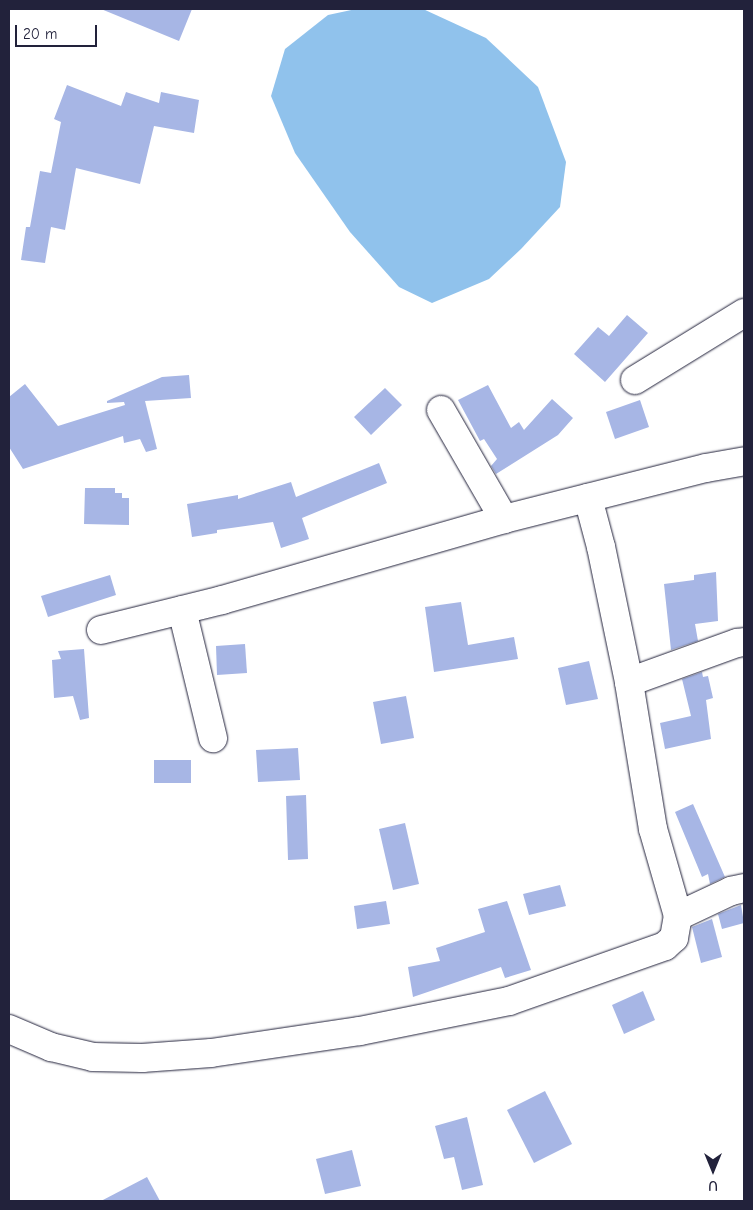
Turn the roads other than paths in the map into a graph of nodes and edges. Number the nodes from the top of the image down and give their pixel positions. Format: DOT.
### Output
graph roads {
  1 [pos="744,313"];
  2 [pos="634,380"];
  3 [pos="441,410"];
  4 [pos="744,461"];
  5 [pos="588,498"];
  6 [pos="504,519"];
  7 [pos="182,610"];
  8 [pos="101,630"];
  9 [pos="744,642"];
  10 [pos="629,682"];
  11 [pos="213,738"];
  12 [pos="744,888"];
  13 [pos="678,916"];
  14 [pos="9,1029"];
  1 -- 2 [label="street"];
  3 -- 6 [label="street"];
  4 -- 5 [label="street"];
  5 -- 6 [label="street"];
  5 -- 10 [label="street"];
  6 -- 7 [label="street"];
  7 -- 8 [label="street"];
  7 -- 11 [label="street"];
  9 -- 10 [label="street"];
  10 -- 13 [label="street"];
  12 -- 13 [label="street"];
  13 -- 14 [label="street"];
}
